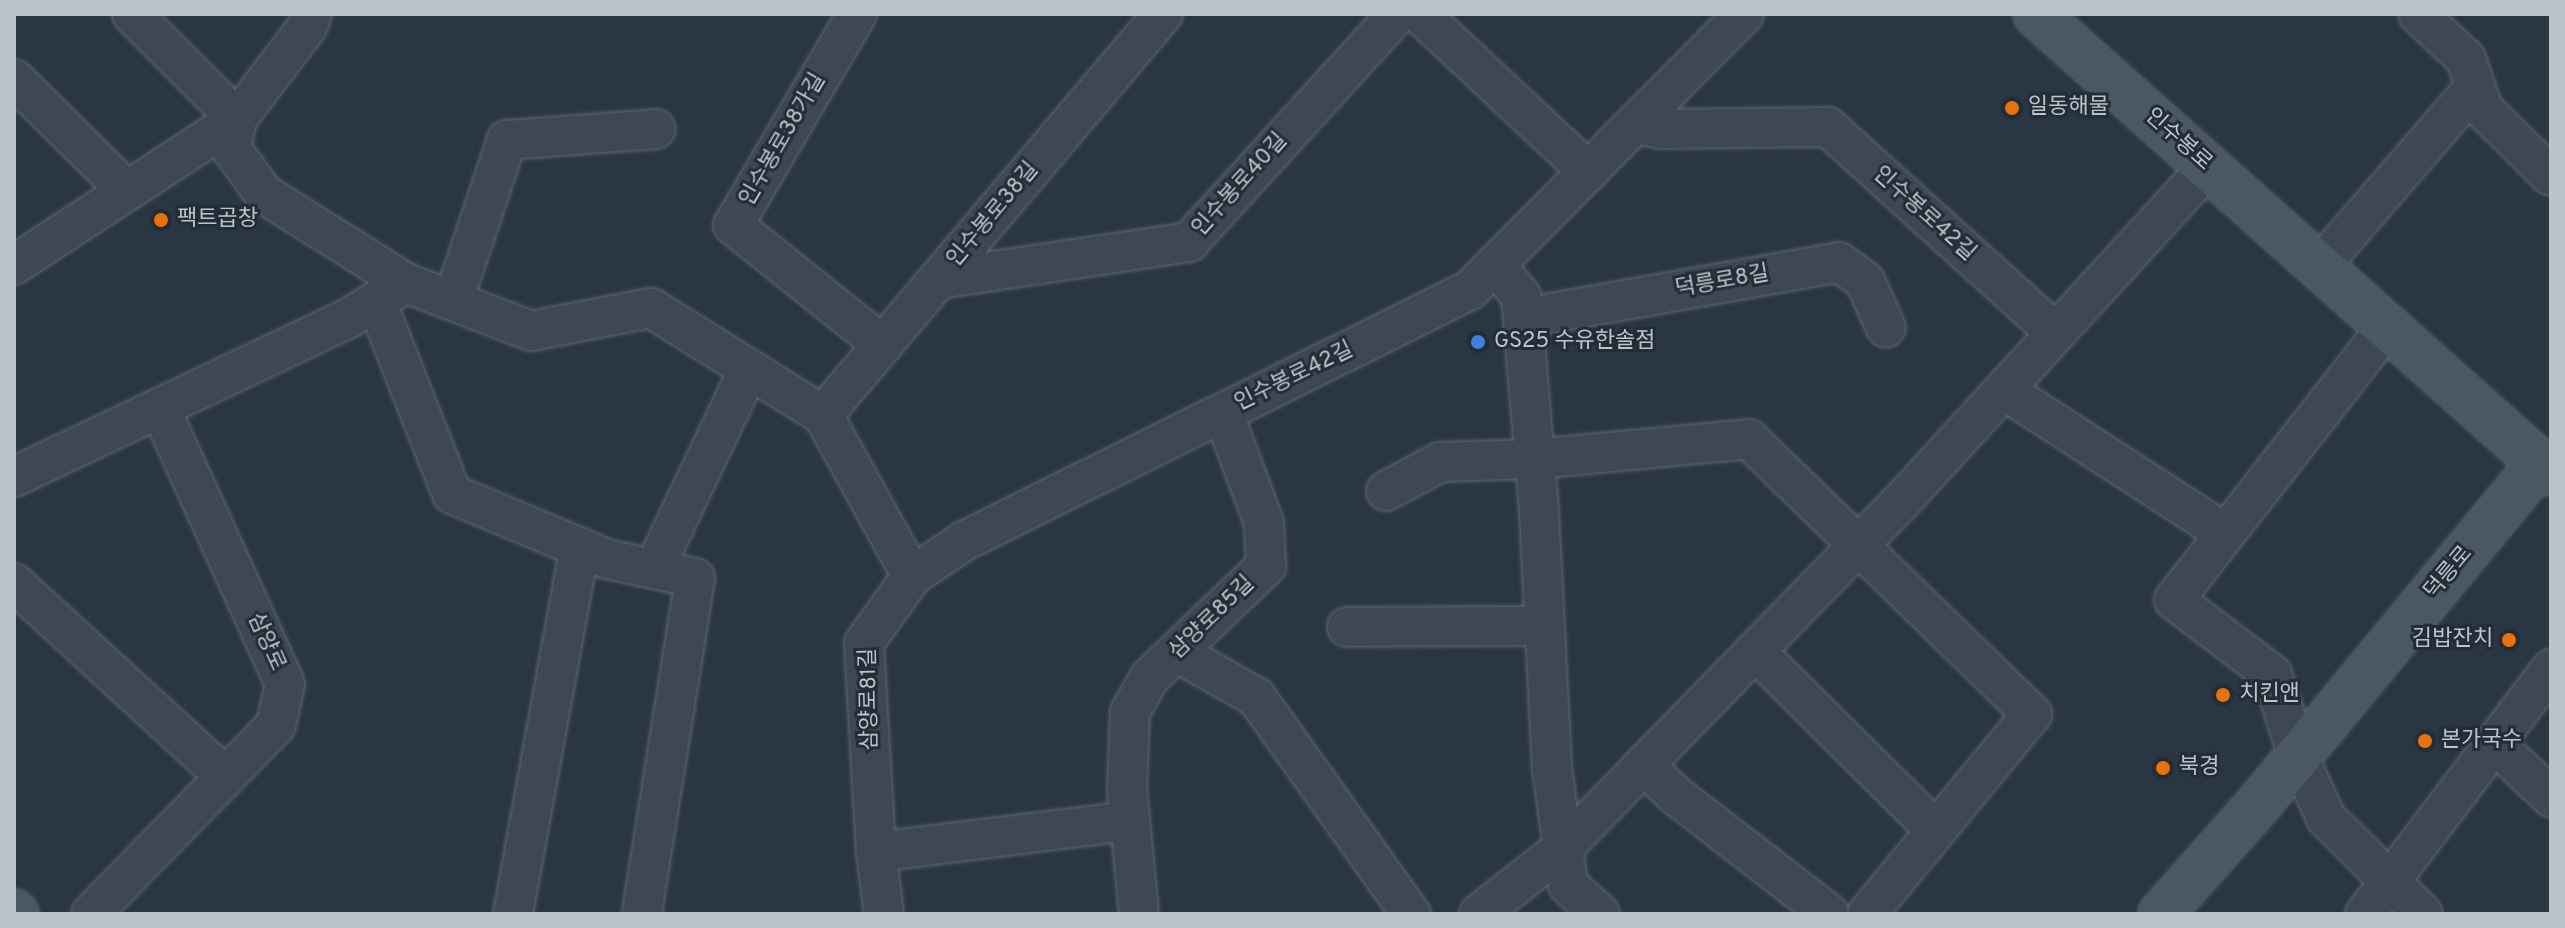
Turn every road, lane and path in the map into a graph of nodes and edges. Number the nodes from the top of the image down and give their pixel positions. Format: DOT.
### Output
graph roads {
  1 [pos="132,14"];
  2 [pos="312,14"];
  3 [pos="857,14"];
  4 [pos="1163,14"];
  5 [pos="1397,14"];
  6 [pos="1420,14"];
  7 [pos="1744,14"];
  8 [pos="2036,14"];
  9 [pos="2418,14"];
  10 [pos="14,79"];
  11 [pos="2475,87"];
  12 [pos="237,119"];
  13 [pos="1636,124"];
  14 [pos="656,129"];
  15 [pos="2208,167"];
  16 [pos="1589,172"];
  17 [pos="2551,176"];
  18 [pos="127,191"];
  19 [pos="21,252"];
  20 [pos="1495,265"];
  21 [pos="2319,267"];
  22 [pos="939,279"];
  23 [pos="391,292"];
  24 [pos="453,301"];
  25 [pos="1523,318"];
  26 [pos="2387,327"];
  27 [pos="1886,328"];
  28 [pos="2056,333"];
  29 [pos="883,345"];
  30 [pos="749,369"];
  31 [pos="2004,390"];
  32 [pos="160,408"];
  33 [pos="1223,413"];
  34 [pos="823,415"];
  35 [pos="1535,459"];
  36 [pos="2547,462"];
  37 [pos="14,477"];
  38 [pos="1386,491"];
  39 [pos="2225,533"];
  40 [pos="1859,544"];
  41 [pos="580,547"];
  42 [pos="654,569"];
  43 [pos="912,576"];
  44 [pos="14,583"];
  45 [pos="1544,626"];
  46 [pos="1347,627"];
  47 [pos="1755,651"];
  48 [pos="1189,659"];
  49 [pos="2551,669"];
  50 [pos="2494,743"];
  51 [pos="2298,756"];
  52 [pos="1644,765"];
  53 [pos="226,777"];
  54 [pos="2551,797"];
  55 [pos="1130,821"];
  56 [pos="1934,829"];
  57 [pos="1563,848"];
  58 [pos="876,852"];
  59 [pos="2388,883"];
  60 [pos="2171,910"];
  61 [pos="91,914"];
  62 [pos="513,914"];
  63 [pos="642,914"];
  64 [pos="884,914"];
  65 [pos="1139,914"];
  66 [pos="1411,914"];
  67 [pos="1479,914"];
  68 [pos="1600,914"];
  69 [pos="1829,914"];
  70 [pos="1867,914"];
  71 [pos="2365,914"];
  72 [pos="2423,914"];
  1 -- 12 [label="street"];
  2 -- 12 [label="street"];
  3 -- 29 [label="street, 인수봉로38가길"];
  4 -- 22 [label="street, 인수봉로38길"];
  5 -- 22 [label="street, 인수봉로40길"];
  6 -- 16 [label="street"];
  7 -- 13 [label="street, 인수봉로42길"];
  8 -- 15 [label="main road, 인수봉로"];
  9 -- 11 [label="street"];
  10 -- 18 [label="street"];
  11 -- 17 [label="street"];
  11 -- 21 [label="street"];
  12 -- 18 [label="street"];
  12 -- 23 [label="street"];
  13 -- 16 [label="street, 인수봉로42길"];
  13 -- 28 [label="street, 인수봉로42길"];
  14 -- 24 [label="street"];
  15 -- 21 [label="main road, 인수봉로"];
  15 -- 28 [label="street"];
  16 -- 20 [label="street, 인수봉로42길"];
  18 -- 19 [label="street"];
  20 -- 25 [label="street"];
  20 -- 33 [label="street, 인수봉로42길"];
  21 -- 26 [label="main road, 인수봉로"];
  22 -- 29 [label="street, 인수봉로38길"];
  23 -- 24 [label="street"];
  23 -- 32 [label="street"];
  23 -- 41 [label="street"];
  24 -- 30 [label="street"];
  25 -- 27 [label="street, 덕릉로8길"];
  25 -- 35 [label="street"];
  26 -- 36 [label="main road, 인수봉로"];
  26 -- 39 [label="street"];
  28 -- 31 [label="street"];
  29 -- 34 [label="street, 인수봉로38길"];
  30 -- 34 [label="street"];
  30 -- 42 [label="street"];
  31 -- 39 [label="street"];
  31 -- 40 [label="street"];
  32 -- 37 [label="street"];
  32 -- 53 [label="street, 삼양로"];
  33 -- 43 [label="street, 인수봉로42길"];
  33 -- 55 [label="street, 삼양로85길"];
  34 -- 43 [label="street"];
  35 -- 38 [label="street"];
  35 -- 40 [label="street"];
  35 -- 45 [label="street"];
  36 -- 51 [label="main road, 덕릉로"];
  39 -- 51 [label="street"];
  40 -- 47 [label="street"];
  40 -- 56 [label="street"];
  41 -- 42 [label="street"];
  41 -- 62 [label="street"];
  42 -- 63 [label="street"];
  43 -- 58 [label="street, 삼양로81길"];
  44 -- 53 [label="street"];
  45 -- 46 [label="street"];
  45 -- 57 [label="street"];
  47 -- 52 [label="street"];
  47 -- 56 [label="street"];
  48 -- 66 [label="street"];
  49 -- 50 [label="street"];
  50 -- 54 [label="street"];
  50 -- 59 [label="street"];
  51 -- 59 [label="street"];
  51 -- 60 [label="main road, 덕릉로"];
  52 -- 57 [label="street"];
  52 -- 69 [label="street"];
  53 -- 61 [label="street, 삼양로"];
  55 -- 58 [label="street"];
  55 -- 65 [label="street, 삼양로85길"];
  56 -- 70 [label="street"];
  57 -- 67 [label="street"];
  57 -- 68 [label="street"];
  58 -- 64 [label="street, 삼양로81길"];
  59 -- 71 [label="street"];
  59 -- 72 [label="street"];
}
